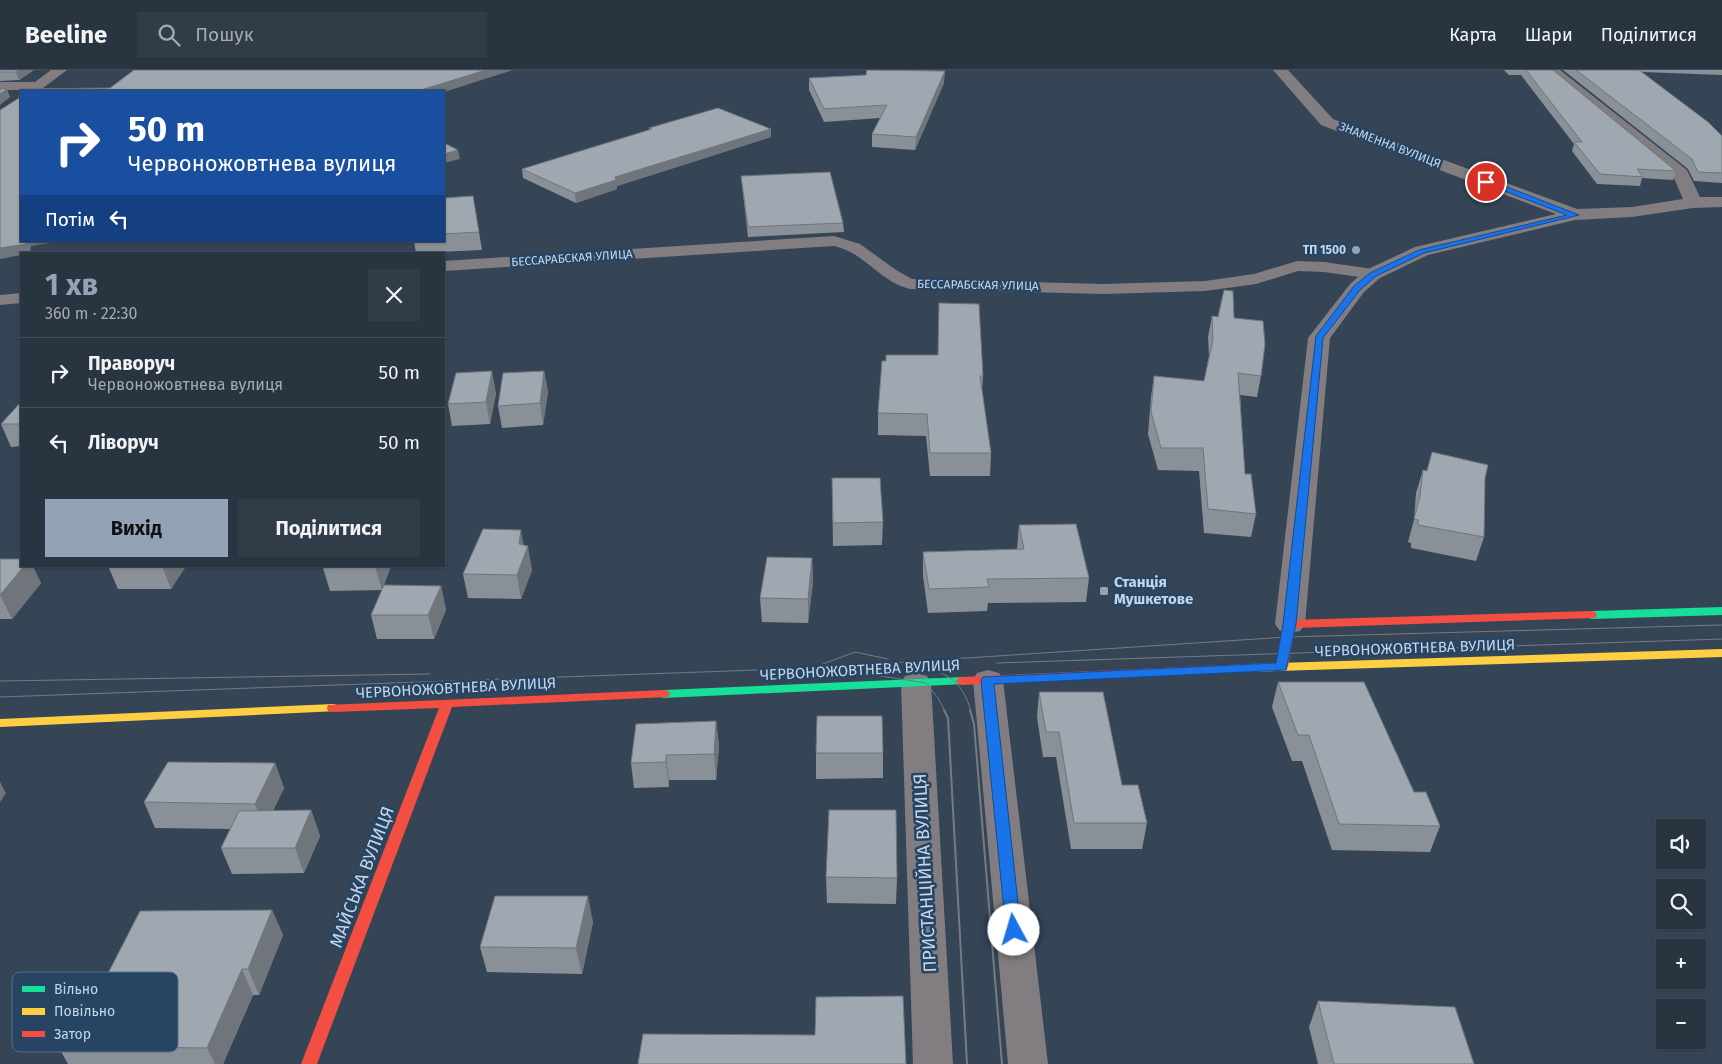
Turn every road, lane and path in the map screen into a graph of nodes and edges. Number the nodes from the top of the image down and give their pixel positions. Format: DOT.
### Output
graph roads {
  1 [pos="60,70"];
  2 [pos="1280,70"];
  3 [pos="1551,70"];
  4 [pos="0,86"];
  5 [pos="34,88"];
  6 [pos="1722,202"];
  7 [pos="1693,203"];
  8 [pos="1575,215"];
  9 [pos="445,266"];
  10 [pos="1373,274"];
  11 [pos="20,298"];
  12 [pos="0,300"];
  13 [pos="1722,611"];
  14 [pos="1290,624"];
  15 [pos="1722,653"];
  16 [pos="1282,667"];
  17 [pos="988,680"];
  18 [pos="916,683"];
  19 [pos="447,703"];
  20 [pos="0,723"];
  21 [pos="309,1064"];
  22 [pos="933,1064"];
  23 [pos="1028,1064"];
  1 -- 5 [label="street"];
  2 -- 8 [label="street, ЗНАМЕННА ВУЛИЦЯ"];
  3 -- 7 [label="street"];
  4 -- 5 [label="lane"];
  6 -- 7 [label="street"];
  7 -- 8 [label="street"];
  8 -- 10 [label="street"];
  9 -- 10 [label="lane, БЕССАРАБСКАЯ УЛИЦА"];
  10 -- 14 [label="street"];
  11 -- 12 [label="lane"];
  13 -- 14 [label="main road, ЧЕРВОНОЖОВТНЕВА ВУЛИЦЯ"];
  14 -- 16 [label="main road"];
  15 -- 16 [label="main road, ЧЕРВОНОЖОВТНЕВА ВУЛИЦЯ"];
  16 -- 17 [label="main road, ЧЕРВОНОЖОВТНЕВА ВУЛИЦЯ"];
  17 -- 18 [label="main road, ЧЕРВОНОЖОВТНЕВА ВУЛИЦЯ"];
  17 -- 23 [label="street"];
  18 -- 19 [label="main road, ЧЕРВОНОЖОВТНЕВА ВУЛИЦЯ"];
  18 -- 22 [label="street, ПРИСТАНЦІЙНА ВУЛИЦЯ"];
  19 -- 20 [label="main road, ЧЕРВОНОЖОВТНЕВА ВУЛИЦЯ"];
  19 -- 21 [label="main road, МАЙСЬКА ВУЛИЦЯ"];
}
